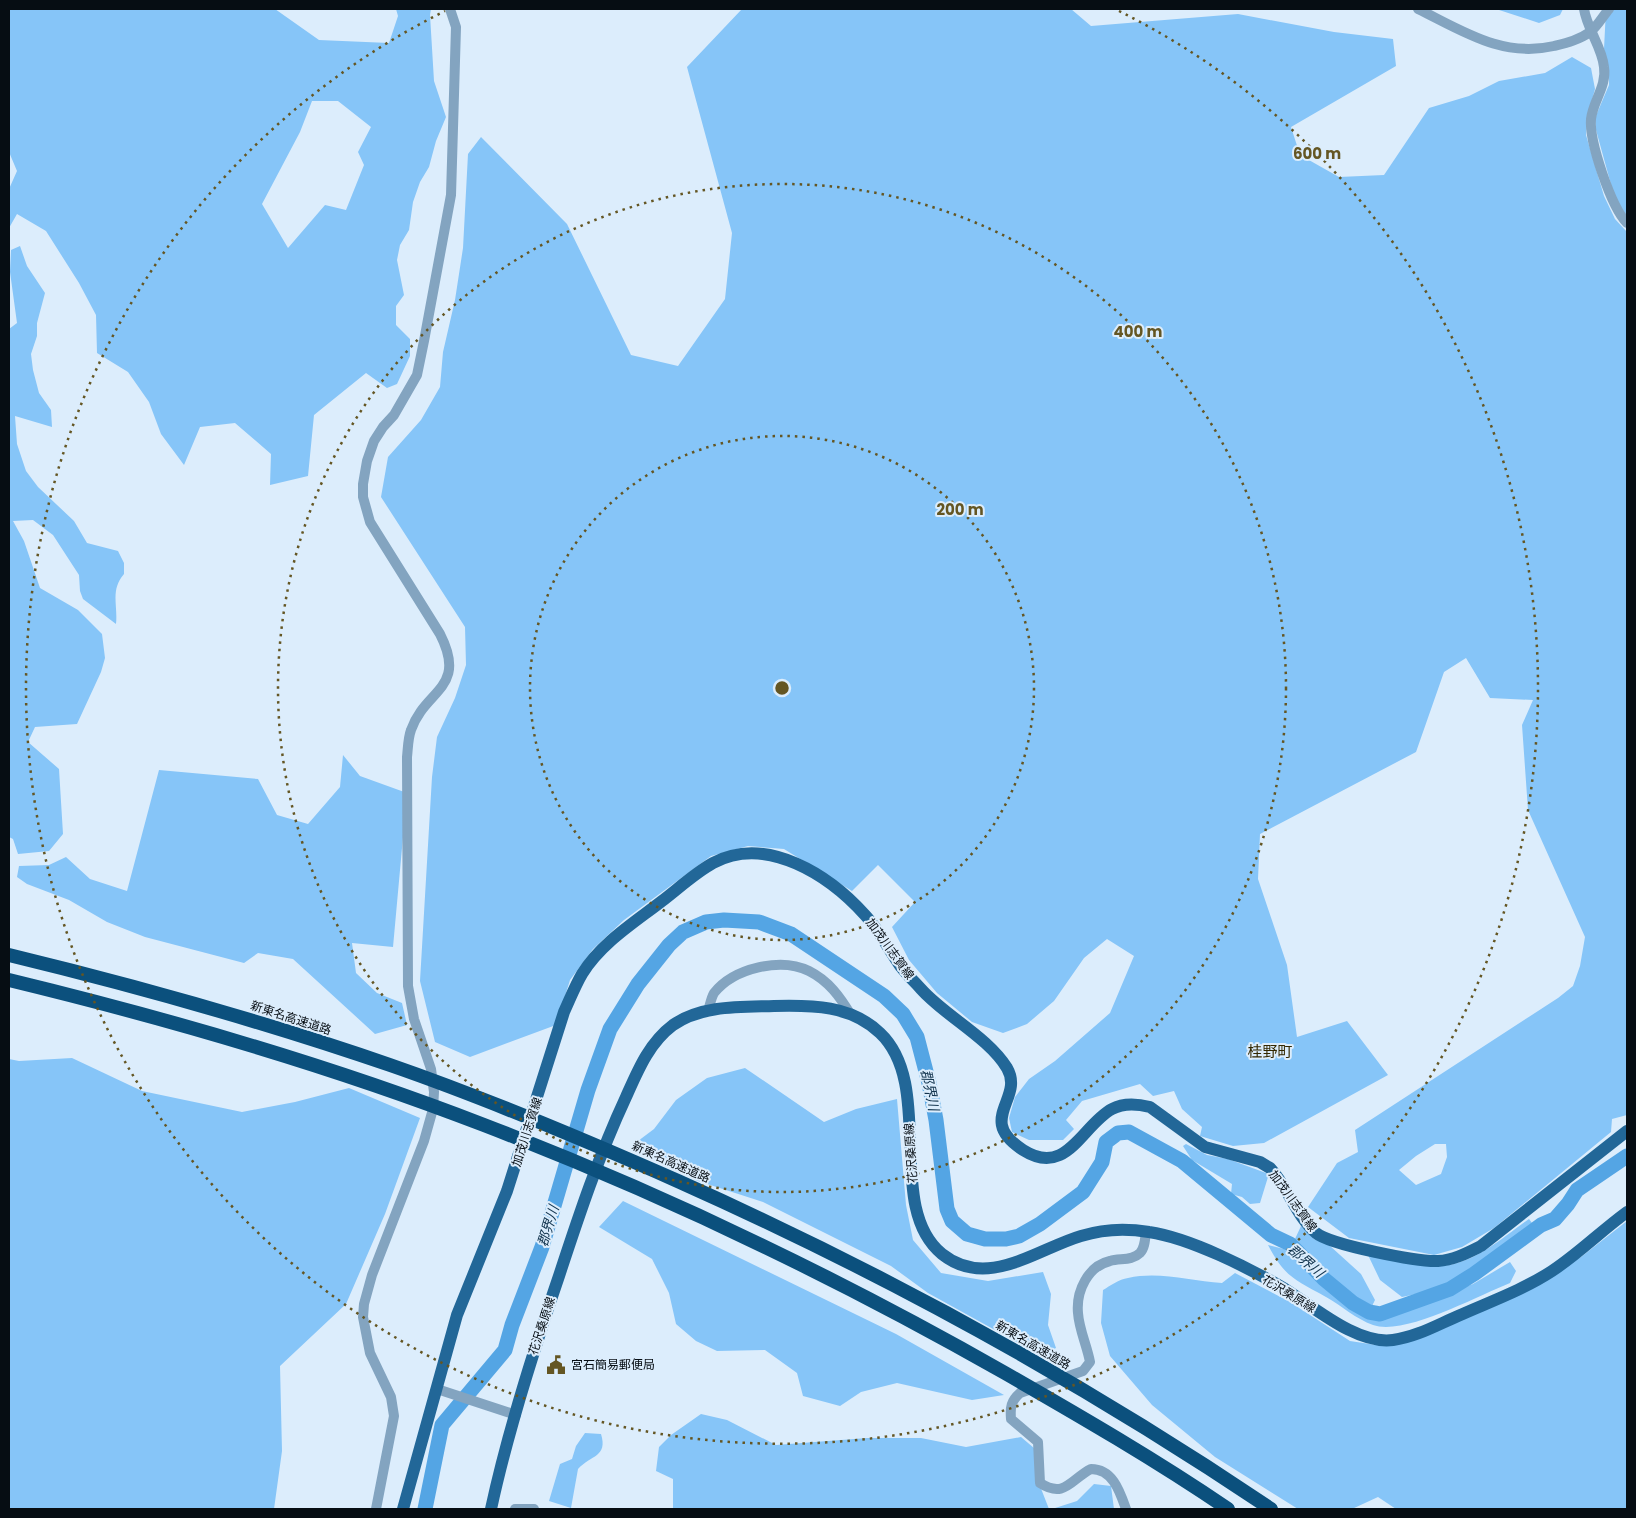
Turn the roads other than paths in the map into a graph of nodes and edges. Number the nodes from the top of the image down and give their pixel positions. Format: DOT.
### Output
graph roads {
  1 [pos="450,9"];
  2 [pos="1418,9"];
  3 [pos="1584,9"];
  4 [pos="1609,9"];
  5 [pos="1591,32"];
  6 [pos="1627,222"];
  7 [pos="9,955"];
  8 [pos="9,980"];
  9 [pos="708,1011"];
  10 [pos="851,1015"];
  11 [pos="1627,1131"];
  12 [pos="1627,1212"];
  13 [pos="1146,1231"];
  14 [pos="442,1390"];
  15 [pos="511,1414"];
  16 [pos="376,1509"];
  17 [pos="403,1509"];
  18 [pos="491,1509"];
  19 [pos="516,1509"];
  20 [pos="534,1509"];
  21 [pos="1126,1509"];
  22 [pos="1228,1509"];
  23 [pos="1270,1509"];
  1 -- 16 [label="street"];
  2 -- 5 [label="street"];
  3 -- 5 [label="street"];
  4 -- 5 [label="street"];
  5 -- 6 [label="street"];
  7 -- 23 [label="highway, 新東名高速道路"];
  8 -- 22 [label="highway"];
  9 -- 10 [label="main road, 花沢桑原線"];
  9 -- 10 [label="street"];
  9 -- 15 [label="main road, 花沢桑原線"];
  10 -- 13 [label="main road, 花沢桑原線"];
  11 -- 14 [label="main road, 加茂川志賀線"];
  12 -- 13 [label="main road, 花沢桑原線"];
  13 -- 21 [label="street"];
  14 -- 15 [label="street"];
  14 -- 17 [label="main road, 加茂川志賀線"];
  15 -- 18 [label="main road, 花沢桑原線"];
  19 -- 20 [label="street"];
}
